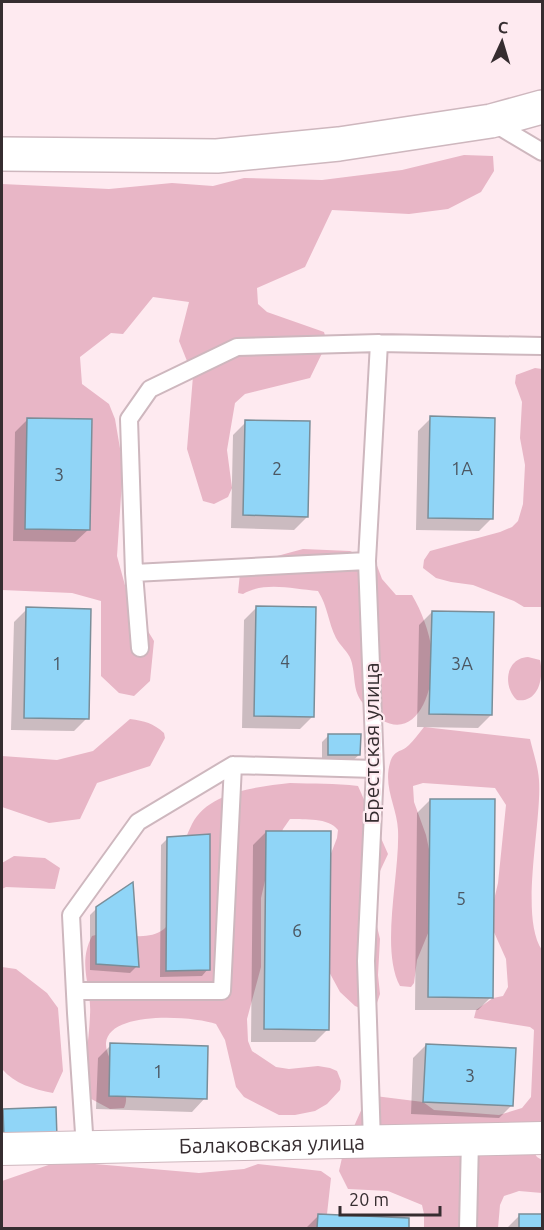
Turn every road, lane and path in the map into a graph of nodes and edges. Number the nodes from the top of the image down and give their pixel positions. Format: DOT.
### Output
graph roads {
  1 [pos="543,107"];
  2 [pos="491,121"];
  3 [pos="543,152"];
  4 [pos="2,154"];
  5 [pos="379,344"];
  6 [pos="543,346"];
  7 [pos="367,561"];
  8 [pos="134,573"];
  9 [pos="140,648"];
  10 [pos="233,765"];
  11 [pos="375,769"];
  12 [pos="75,991"];
  13 [pos="543,1138"];
  14 [pos="470,1140"];
  15 [pos="372,1142"];
  16 [pos="85,1148"];
  17 [pos="2,1149"];
  18 [pos="468,1228"];
  1 -- 2 [label="main road"];
  2 -- 3 [label="lane"];
  2 -- 4 [label="main road"];
  5 -- 6 [label="lane"];
  5 -- 7 [label="lane, Брестская улица"];
  5 -- 8 [label="lane"];
  7 -- 8 [label="lane"];
  7 -- 11 [label="lane, Брестская улица"];
  8 -- 9 [label="lane"];
  10 -- 11 [label="lane"];
  10 -- 12 [label="lane"];
  10 -- 12 [label="lane"];
  11 -- 15 [label="lane, Брестская улица"];
  12 -- 16 [label="lane"];
  13 -- 14 [label="street, Балаковская улица"];
  14 -- 15 [label="street, Балаковская улица"];
  14 -- 18 [label="lane"];
  15 -- 16 [label="street, Балаковская улица"];
  16 -- 17 [label="street, Балаковская улица"];
}
